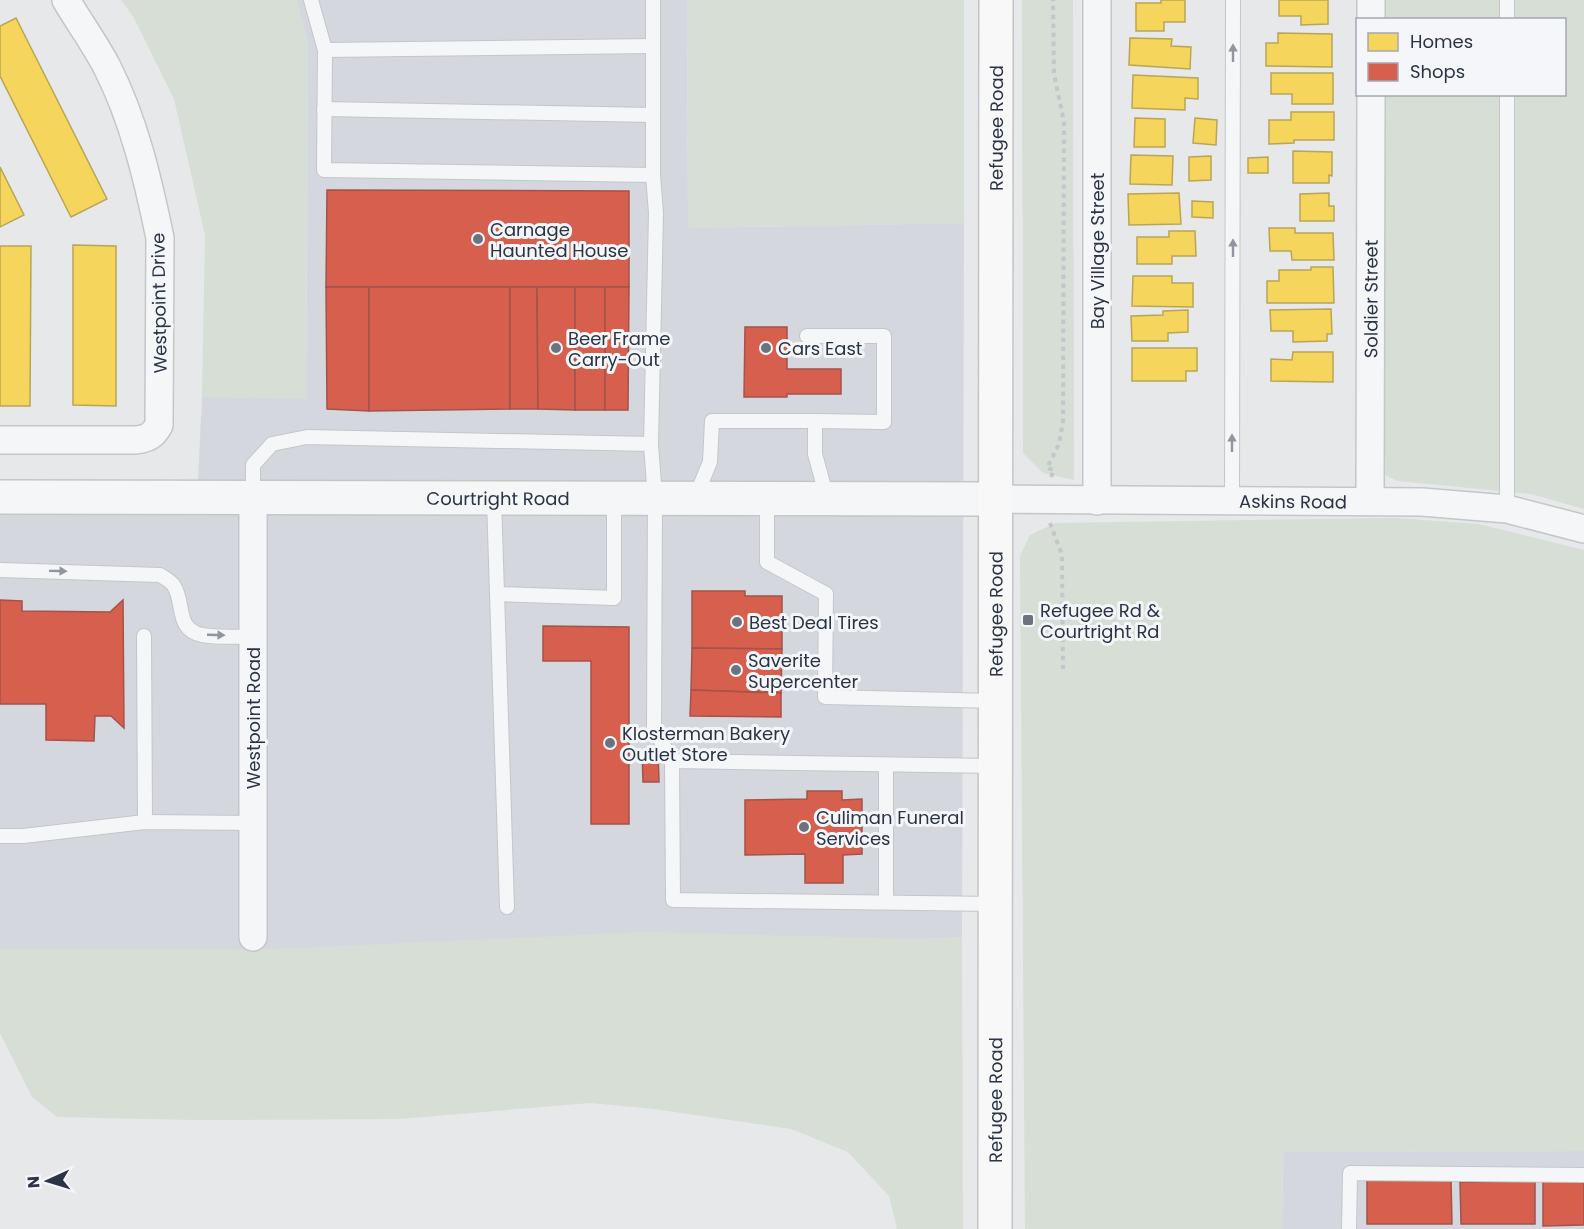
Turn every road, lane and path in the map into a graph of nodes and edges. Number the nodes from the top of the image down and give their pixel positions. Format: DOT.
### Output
graph roads {
  1 [pos="66,0"];
  2 [pos="311,0"];
  3 [pos="653,0"];
  4 [pos="996,0"];
  5 [pos="1053,0"];
  6 [pos="1097,0"];
  7 [pos="1233,0"];
  8 [pos="1371,0"];
  9 [pos="1507,0"];
  10 [pos="1371,18"];
  11 [pos="1507,18"];
  12 [pos="653,46"];
  13 [pos="325,50"];
  14 [pos="1371,96"];
  15 [pos="1507,96"];
  16 [pos="324,109"];
  17 [pos="653,115"];
  18 [pos="653,175"];
  19 [pos="807,336"];
  20 [pos="815,421"];
  21 [pos="0,440"];
  22 [pos="651,444"];
  23 [pos="1049,483"];
  24 [pos="0,497"];
  25 [pos="655,498"];
  26 [pos="695,498"];
  27 [pos="767,498"];
  28 [pos="827,498"];
  29 [pos="253,499"];
  30 [pos="614,499"];
  31 [pos="997,499"];
  32 [pos="494,500"];
  33 [pos="1097,501"];
  34 [pos="1232,501"];
  35 [pos="1370,501"];
  36 [pos="1508,509"];
  37 [pos="1050,526"];
  38 [pos="1584,529"];
  39 [pos="0,570"];
  40 [pos="497,594"];
  41 [pos="144,636"];
  42 [pos="253,637"];
  43 [pos="1062,669"];
  44 [pos="996,701"];
  45 [pos="672,761"];
  46 [pos="886,765"];
  47 [pos="996,766"];
  48 [pos="144,822"];
  49 [pos="254,823"];
  50 [pos="0,836"];
  51 [pos="886,903"];
  52 [pos="996,904"];
  53 [pos="507,907"];
  54 [pos="253,937"];
  55 [pos="1584,1174"];
  56 [pos="995,1229"];
  57 [pos="1349,1229"];
  1 -- 21 [label="street, Westpoint Drive"];
  2 -- 13 [label="lane"];
  3 -- 12 [label="lane"];
  4 -- 31 [label="main road, Refugee Road"];
  5 -- 23 [label="path"];
  6 -- 33 [label="street, Bay Village Street"];
  34 -- 7 [label="lane, one-way"];
  8 -- 10 [label="street"];
  9 -- 11 [label="lane"];
  12 -- 13 [label="lane"];
  12 -- 17 [label="lane"];
  13 -- 16 [label="lane"];
  14 -- 35 [label="street, Soldier Street"];
  15 -- 36 [label="lane"];
  16 -- 17 [label="lane"];
  16 -- 18 [label="lane"];
  17 -- 18 [label="lane"];
  18 -- 22 [label="lane"];
  19 -- 20 [label="lane"];
  20 -- 26 [label="lane"];
  20 -- 28 [label="lane"];
  22 -- 25 [label="lane"];
  22 -- 29 [label="lane"];
  24 -- 29 [label="street, Courtright Road"];
  25 -- 26 [label="street, Courtright Road"];
  25 -- 30 [label="street, Courtright Road"];
  25 -- 45 [label="lane"];
  26 -- 27 [label="street, Courtright Road"];
  27 -- 28 [label="street, Courtright Road"];
  27 -- 44 [label="lane"];
  28 -- 31 [label="street, Courtright Road"];
  29 -- 32 [label="street, Courtright Road"];
  29 -- 42 [label="street, Westpoint Road"];
  30 -- 32 [label="street, Courtright Road"];
  30 -- 40 [label="lane"];
  31 -- 33 [label="street, Askins Road"];
  31 -- 44 [label="main road, Refugee Road"];
  32 -- 40 [label="lane"];
  33 -- 34 [label="street, Askins Road"];
  34 -- 35 [label="street, Askins Road"];
  35 -- 36 [label="street, Askins Road"];
  36 -- 38 [label="street, Askins Road"];
  37 -- 43 [label="path"];
  39 -- 42 [label="lane, one-way"];
  40 -- 53 [label="lane"];
  41 -- 48 [label="lane"];
  42 -- 49 [label="street, Westpoint Road"];
  44 -- 47 [label="main road, Refugee Road"];
  45 -- 46 [label="lane"];
  45 -- 51 [label="lane"];
  46 -- 47 [label="lane"];
  46 -- 51 [label="lane"];
  47 -- 52 [label="main road, Refugee Road"];
  48 -- 49 [label="lane"];
  48 -- 50 [label="lane"];
  49 -- 54 [label="street, Westpoint Road"];
  51 -- 52 [label="lane"];
  52 -- 56 [label="main road, Refugee Road"];
  55 -- 57 [label="lane"];
}
